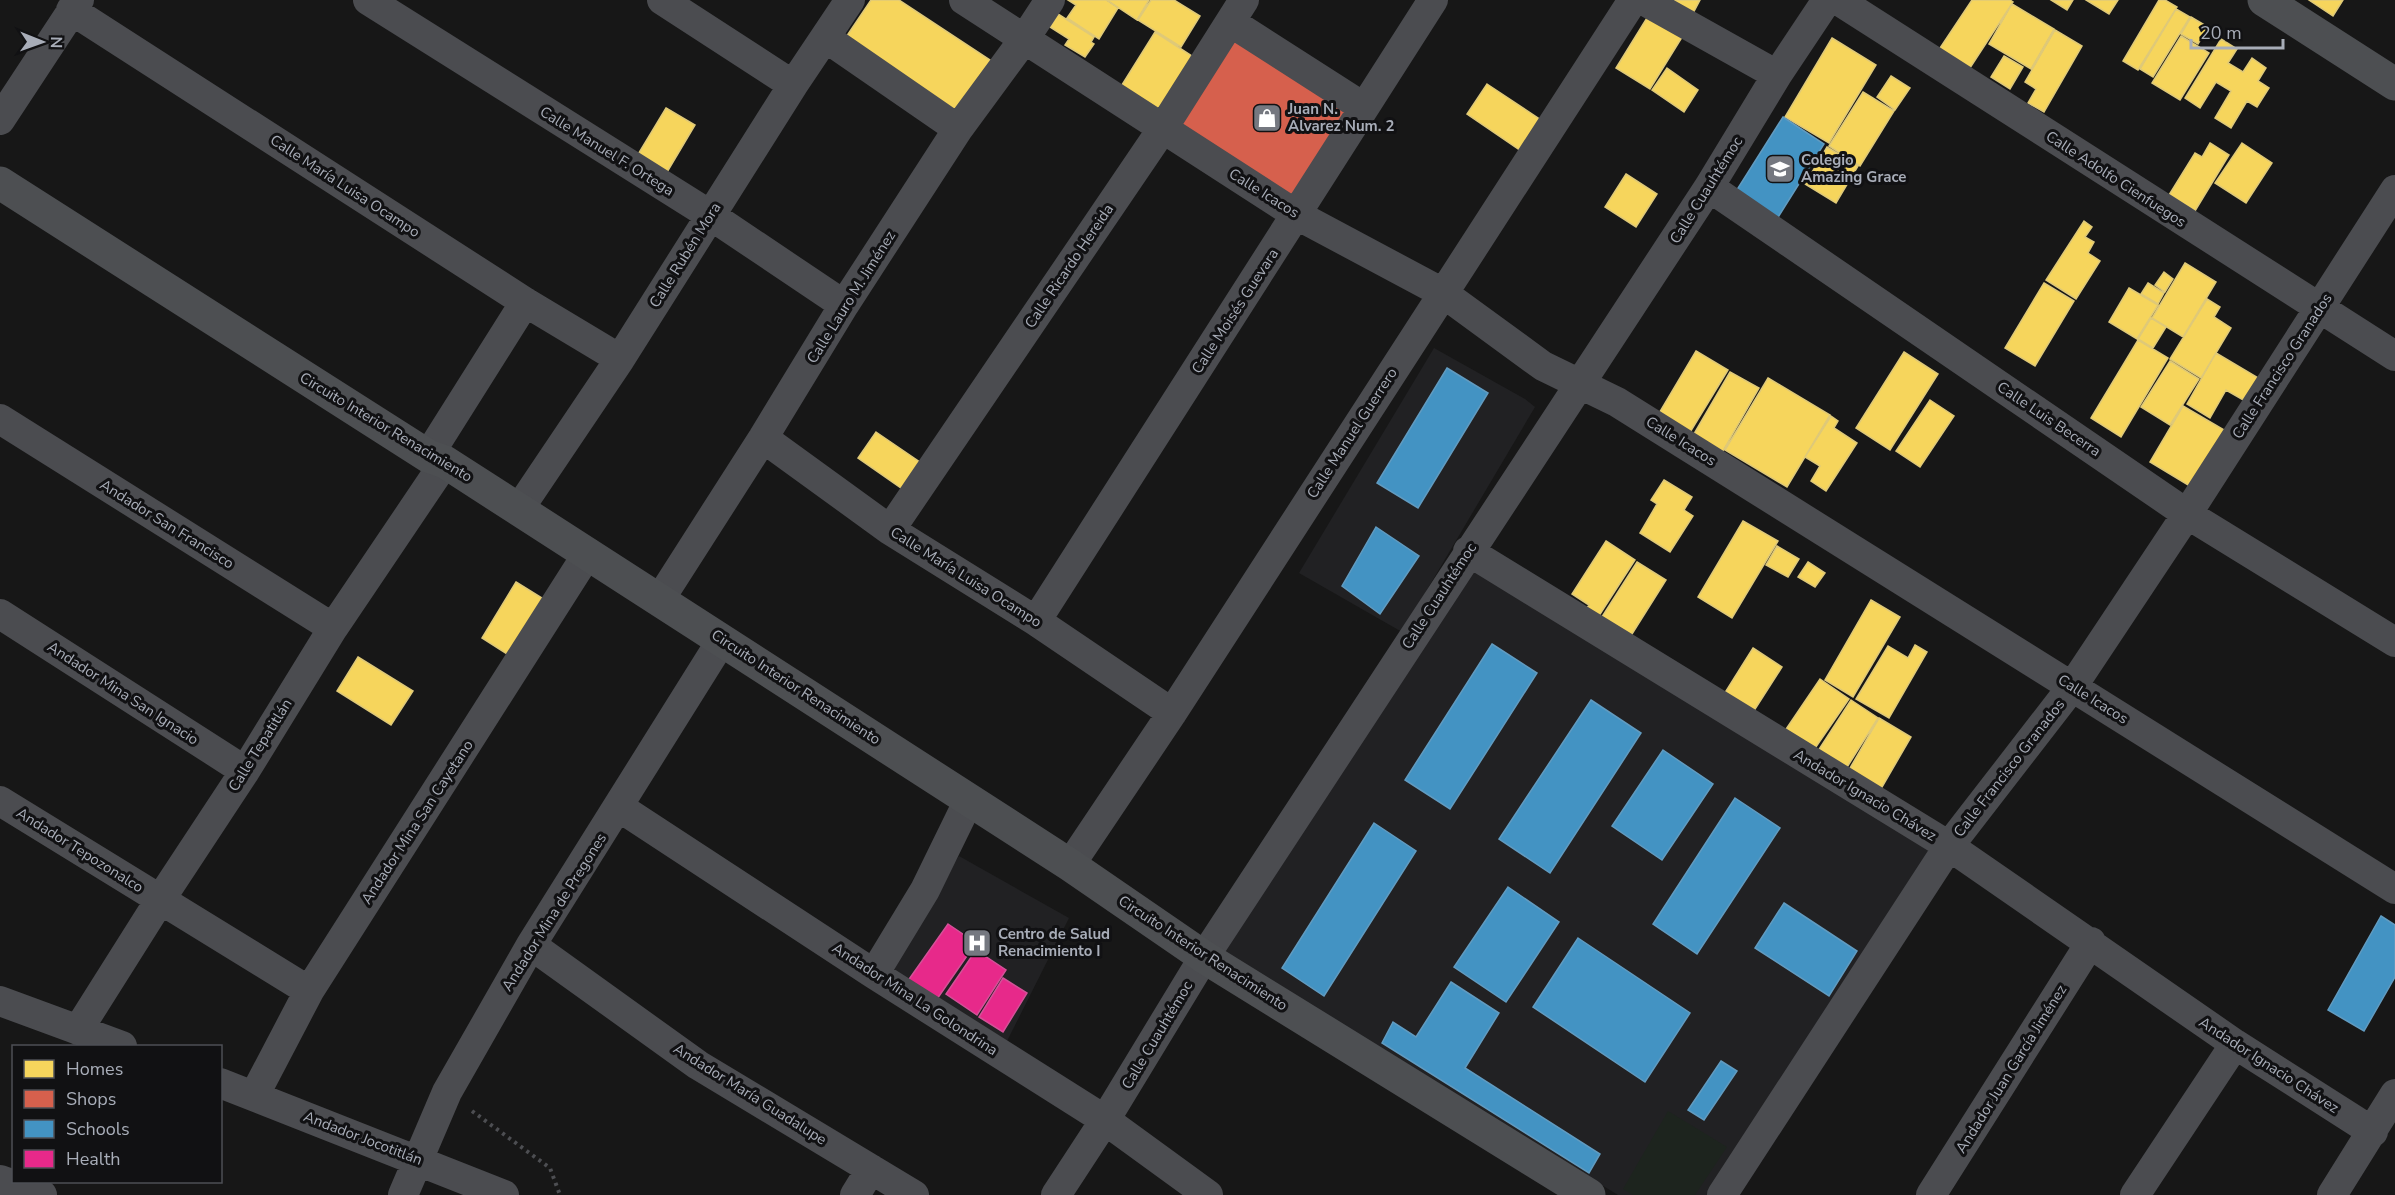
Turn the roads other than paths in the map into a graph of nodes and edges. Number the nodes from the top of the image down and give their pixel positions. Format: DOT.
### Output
graph roads {
  1 [pos="368,0"];
  2 [pos="662,0"];
  3 [pos="850,0"];
  4 [pos="964,0"];
  5 [pos="1050,0"];
  6 [pos="1433,0"];
  7 [pos="1634,0"];
  8 [pos="1643,0"];
  9 [pos="1827,0"];
  10 [pos="1838,0"];
  11 [pos="2264,0"];
  12 [pos="75,5"];
  13 [pos="1238,11"];
  14 [pos="826,38"];
  15 [pos="1025,38"];
  16 [pos="1777,75"];
  17 [pos="2395,84"];
  18 [pos="793,85"];
  19 [pos="1363,107"];
  20 [pos="0,120"];
  21 [pos="1163,128"];
  22 [pos="958,129"];
  23 [pos="0,183"];
  24 [pos="1709,187"];
  25 [pos="2395,190"];
  26 [pos="710,215"];
  27 [pos="1297,215"];
  28 [pos="1443,293"];
  29 [pos="525,302"];
  30 [pos="844,305"];
  31 [pos="2319,310"];
  32 [pos="2395,356"];
  33 [pos="620,359"];
  34 [pos="1580,384"];
  35 [pos="0,419"];
  36 [pos="763,438"];
  37 [pos="437,459"];
  38 [pos="519,509"];
  39 [pos="2187,514"];
  40 [pos="890,530"];
  41 [pos="1468,551"];
  42 [pos="588,553"];
  43 [pos="660,599"];
  44 [pos="0,615"];
  45 [pos="1036,621"];
  46 [pos="333,628"];
  47 [pos="723,640"];
  48 [pos="2395,642"];
  49 [pos="2072,687"];
  50 [pos="1172,713"];
  51 [pos="245,771"];
  52 [pos="969,800"];
  53 [pos="0,801"];
  54 [pos="619,807"];
  55 [pos="1949,846"];
  56 [pos="1070,865"];
  57 [pos="2395,889"];
  58 [pos="160,900"];
  59 [pos="2091,942"];
  60 [pos="531,945"];
  61 [pos="1204,957"];
  62 [pos="874,974"];
  63 [pos="309,991"];
  64 [pos="0,1001"];
  65 [pos="78,1030"];
  66 [pos="2235,1044"];
  67 [pos="117,1045"];
  68 [pos="222,1084"];
  69 [pos="2395,1094"];
  70 [pos="254,1096"];
  71 [pos="1105,1120"];
  72 [pos="2373,1132"];
  73 [pos="418,1160"];
  74 [pos="872,1168"];
  75 [pos="0,1180"];
  76 [pos="42,1195"];
  77 [pos="404,1195"];
  78 [pos="504,1195"];
  79 [pos="855,1195"];
  80 [pos="914,1195"];
  81 [pos="1056,1195"];
  82 [pos="1208,1195"];
  83 [pos="1589,1195"];
  84 [pos="1722,1195"];
  85 [pos="1931,1195"];
  86 [pos="2134,1195"];
  87 [pos="2332,1195"];
  1 -- 26 [label="street, Calle Manuel F. Ortega"];
  2 -- 18 [label="street"];
  3 -- 14 [label="street, Calle Rubén Mora"];
  4 -- 15 [label="street, Calle Icacos"];
  5 -- 15 [label="street, Calle Lauro M. Jiménez"];
  6 -- 19 [label="street, Calle Moisés Guevara"];
  7 -- 28 [label="street, Calle Manuel Guerrero"];
  8 -- 16 [label="street"];
  9 -- 16 [label="street, Calle Cuauhtémoc"];
  10 -- 31 [label="street, Calle Adolfo Cienfuegos"];
  11 -- 17 [label="main road"];
  12 -- 20 [label="street"];
  12 -- 29 [label="street, Calle María Luisa Ocampo"];
  13 -- 19 [label="street"];
  13 -- 21 [label="street, Calle Ricardo Hereida"];
  14 -- 18 [label="street, Calle Rubén Mora"];
  14 -- 22 [label="street"];
  15 -- 21 [label="street, Calle Icacos"];
  15 -- 22 [label="street, Calle Lauro M. Jiménez"];
  16 -- 24 [label="street, Calle Cuauhtémoc"];
  18 -- 26 [label="street, Calle Rubén Mora"];
  19 -- 27 [label="street, Calle Moisés Guevara"];
  21 -- 27 [label="street, Calle Icacos"];
  21 -- 40 [label="street, Calle Ricardo Hereida"];
  22 -- 30 [label="street, Calle Lauro M. Jiménez"];
  23 -- 37 [label="main road, Circuito Interior Renacimiento"];
  24 -- 34 [label="street, Calle Cuauhtémoc"];
  24 -- 39 [label="street, Calle Luis Becerra"];
  25 -- 31 [label="street, Calle Francisco Granados"];
  26 -- 30 [label="street, Calle Manuel F. Ortega"];
  26 -- 33 [label="street, Calle Rubén Mora"];
  27 -- 28 [label="street, Calle Icacos"];
  27 -- 45 [label="street, Calle Moisés Guevara"];
  28 -- 34 [label="street, Calle Icacos"];
  28 -- 50 [label="street, Calle Manuel Guerrero"];
  29 -- 33 [label="street, Calle María Luisa Ocampo"];
  29 -- 37 [label="street, Calle Tepatitlán"];
  30 -- 36 [label="street, Calle Lauro M. Jiménez"];
  31 -- 32 [label="street, Calle Adolfo Cienfuegos"];
  31 -- 39 [label="street, Calle Francisco Granados"];
  33 -- 38 [label="street, Calle Rubén Mora"];
  34 -- 41 [label="street, Calle Cuauhtémoc"];
  34 -- 49 [label="street, Calle Icacos"];
  35 -- 46 [label="street, Andador San Francisco"];
  36 -- 40 [label="street, Calle María Luisa Ocampo"];
  36 -- 43 [label="street, Calle Lauro M. Jiménez"];
  37 -- 38 [label="main road, Circuito Interior Renacimiento"];
  37 -- 46 [label="street, Calle Tepatitlán"];
  38 -- 42 [label="main road, Circuito Interior Renacimiento"];
  39 -- 48 [label="street, Calle Luis Becerra"];
  39 -- 49 [label="street, Calle Francisco Granados"];
  40 -- 45 [label="street, Calle María Luisa Ocampo"];
  41 -- 55 [label="street, Andador Ignacio Chávez"];
  41 -- 61 [label="street, Calle Cuauhtémoc"];
  42 -- 43 [label="main road, Circuito Interior Renacimiento"];
  42 -- 63 [label="street, Andador Mina San Cayetano"];
  43 -- 47 [label="main road, Circuito Interior Renacimiento"];
  44 -- 51 [label="street, Andador Mina San Ignacio"];
  45 -- 50 [label="street, Calle María Luisa Ocampo"];
  46 -- 51 [label="street, Calle Tepatitlán"];
  47 -- 52 [label="main road, Circuito Interior Renacimiento"];
  47 -- 54 [label="street, Andador Mina de Pregones"];
  49 -- 55 [label="street, Calle Francisco Granados"];
  49 -- 57 [label="street, Calle Icacos"];
  50 -- 56 [label="street, Calle Manuel Guerrero"];
  51 -- 58 [label="street, Calle Tepatitlán"];
  52 -- 56 [label="main road, Circuito Interior Renacimiento"];
  52 -- 62 [label="street"];
  53 -- 58 [label="street, Andador Tepozonalco"];
  54 -- 60 [label="street, Andador Mina de Pregones"];
  54 -- 62 [label="street, Andador Mina La Golondrina"];
  55 -- 59 [label="street, Andador Ignacio Chávez"];
  55 -- 84 [label="street, Calle Francisco Granados"];
  56 -- 61 [label="main road, Circuito Interior Renacimiento"];
  58 -- 63 [label="street, Andador Tepozonalco"];
  58 -- 65 [label="street, Calle Tepatitlán"];
  59 -- 66 [label="street, Andador Ignacio Chávez"];
  59 -- 85 [label="street, Andador Juan García Jiménez"];
  60 -- 73 [label="street, Andador Mina de Pregones"];
  60 -- 74 [label="street, Andador María Guadalupe"];
  61 -- 71 [label="street, Calle Cuauhtémoc"];
  61 -- 83 [label="main road, Circuito Interior Renacimiento"];
  62 -- 71 [label="street, Andador Mina La Golondrina"];
  63 -- 70 [label="street, Andador Mina San Cayetano"];
  64 -- 65 [label="street"];
  65 -- 67 [label="street"];
  66 -- 72 [label="street, Andador Ignacio Chávez"];
  66 -- 86 [label="street"];
  68 -- 70 [label="street, Andador Jocotitlán"];
  69 -- 72 [label="street"];
  70 -- 73 [label="street, Andador Jocotitlán"];
  71 -- 81 [label="street, Calle Cuauhtémoc"];
  71 -- 82 [label="street, Andador Mina La Golondrina"];
  72 -- 87 [label="street"];
  73 -- 77 [label="street, Andador Mina de Pregones"];
  73 -- 78 [label="street, Andador Jocotitlán"];
  74 -- 79 [label="street"];
  74 -- 80 [label="street, Andador María Guadalupe"];
  75 -- 76 [label="street"];
}
